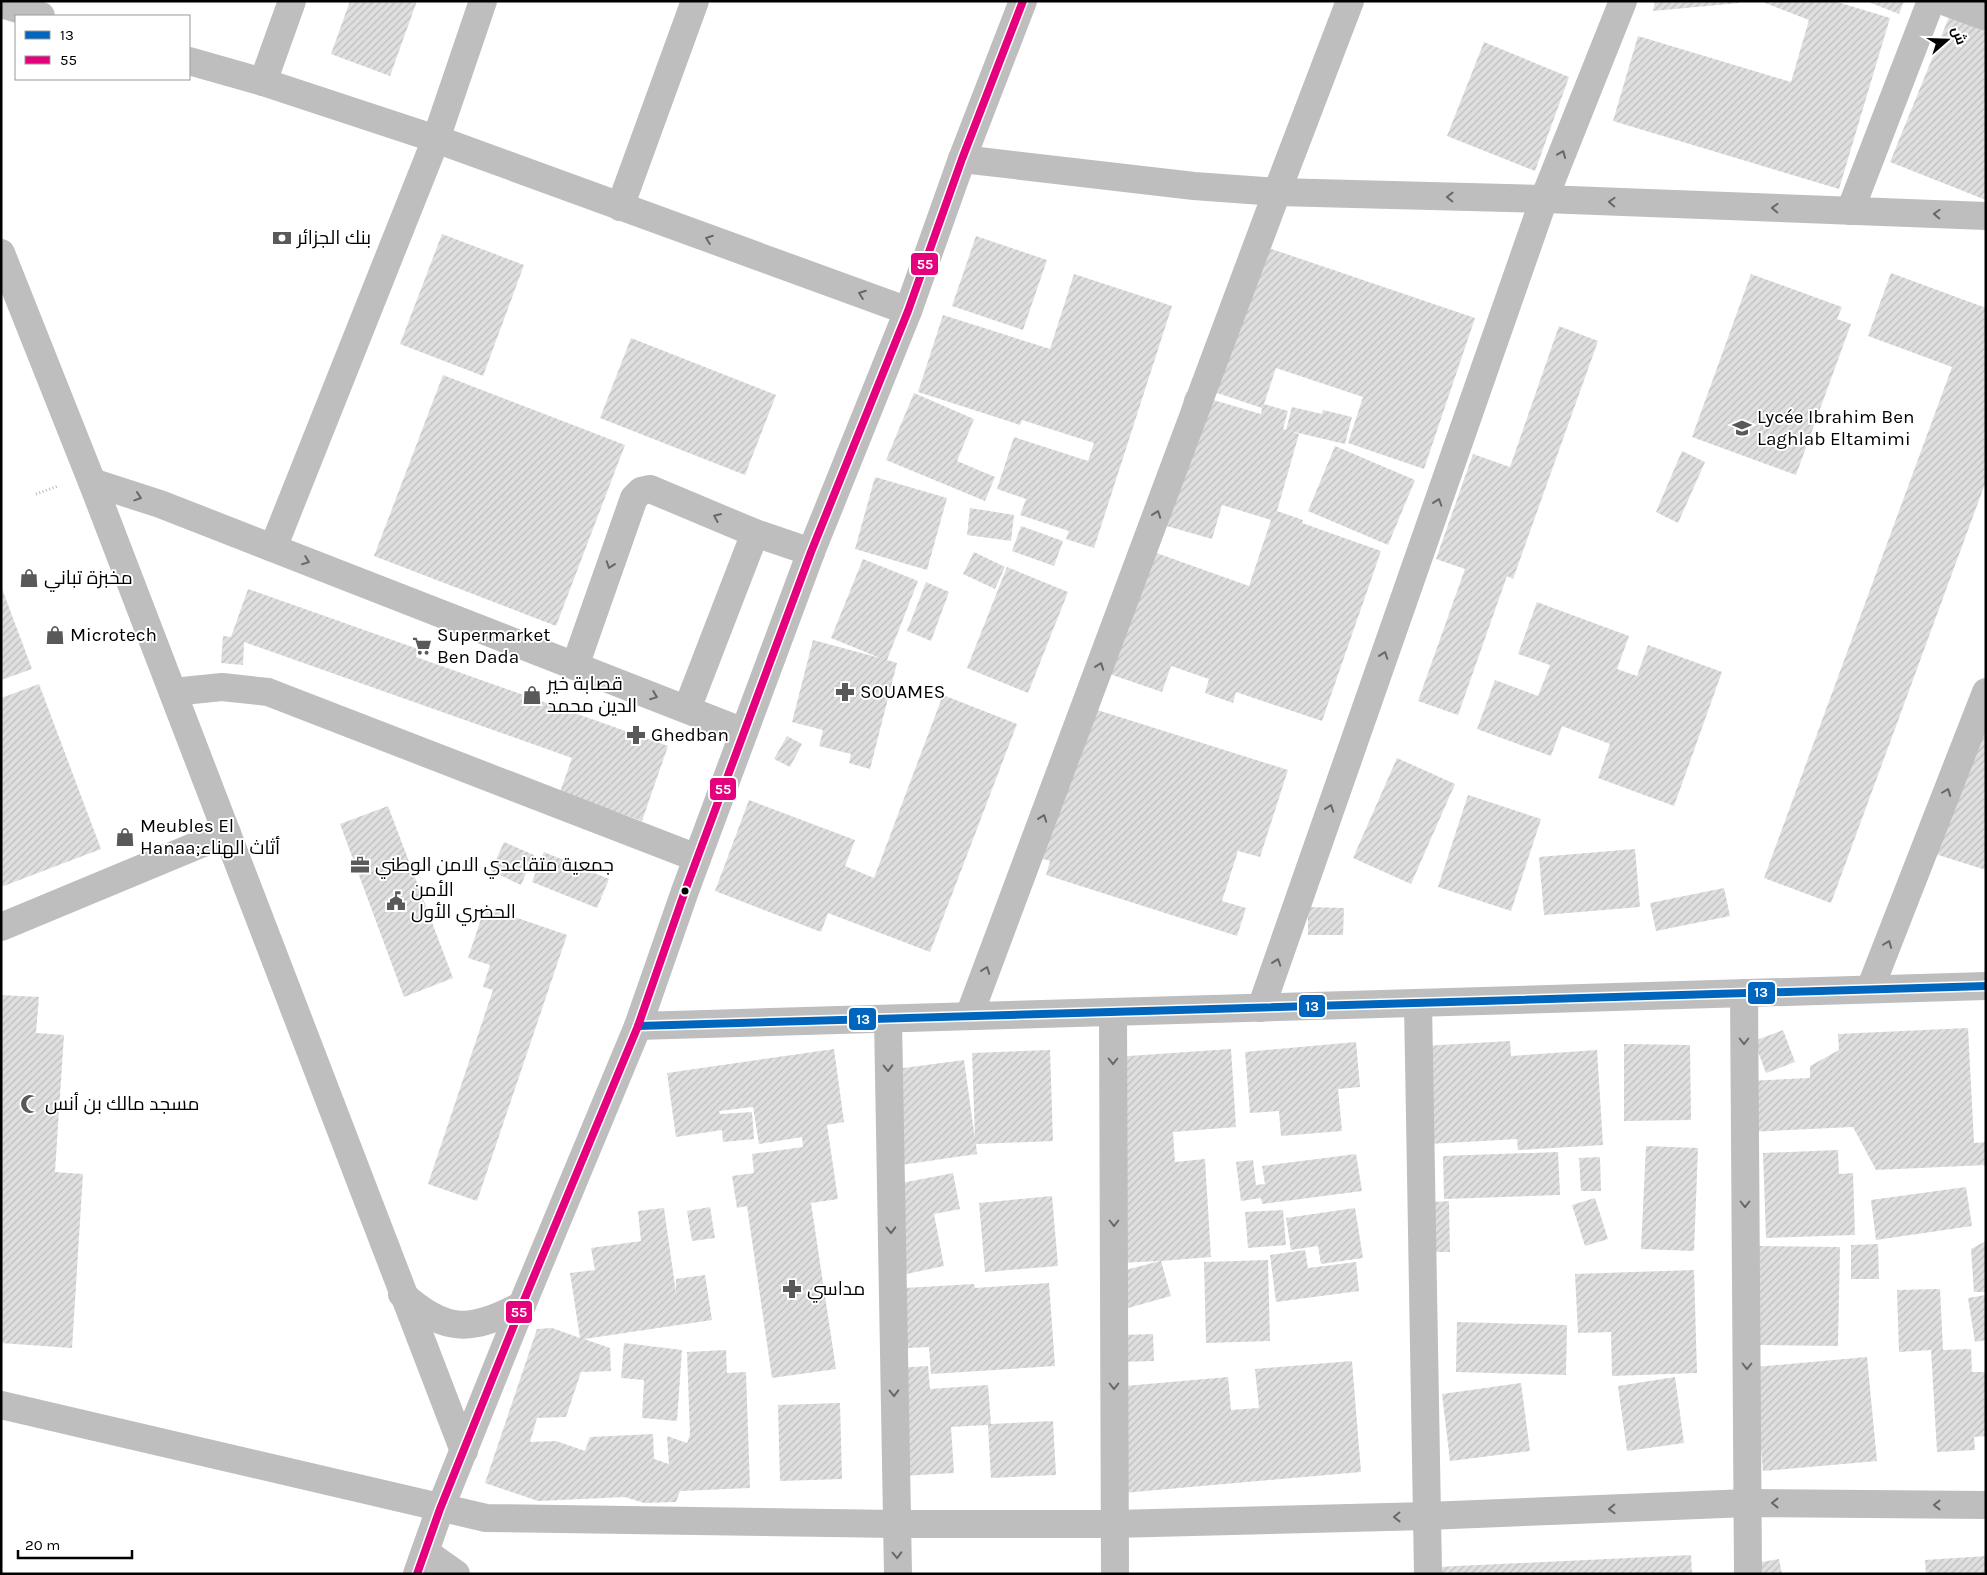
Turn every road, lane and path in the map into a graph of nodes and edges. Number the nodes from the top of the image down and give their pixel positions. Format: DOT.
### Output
graph roads {
  1 [pos="292,1"];
  2 [pos="483,1"];
  3 [pos="695,1"];
  4 [pos="1023,1"];
  5 [pos="1350,1"];
  6 [pos="1623,1"];
  7 [pos="1931,1"];
  8 [pos="1943,1"];
  9 [pos="1,4"];
  10 [pos="38,15"];
  11 [pos="1986,18"];
  12 [pos="190,61"];
  13 [pos="263,82"];
  14 [pos="436,139"];
  15 [pos="962,159"];
  16 [pos="1276,192"];
  17 [pos="1544,199"];
  18 [pos="620,207"];
  19 [pos="1850,211"];
  20 [pos="1986,216"];
  21 [pos="1,253"];
  22 [pos="908,311"];
  23 [pos="92,482"];
  24 [pos="755,533"];
  25 [pos="273,548"];
  26 [pos="811,552"];
  27 [pos="575,666"];
  28 [pos="172,692"];
  29 [pos="1986,692"];
  30 [pos="687,709"];
  31 [pos="744,732"];
  32 [pos="227,833"];
  33 [pos="697,858"];
  34 [pos="1,927"];
  35 [pos="1986,986"];
  36 [pos="1870,989"];
  37 [pos="1744,993"];
  38 [pos="1418,1002"];
  39 [pos="1260,1008"];
  40 [pos="1113,1012"];
  41 [pos="970,1016"];
  42 [pos="888,1019"];
  43 [pos="638,1026"];
  44 [pos="402,1294"];
  45 [pos="522,1305"];
  46 [pos="1,1405"];
  47 [pos="464,1452"];
  48 [pos="1748,1503"];
  49 [pos="1986,1505"];
  50 [pos="440,1509"];
  51 [pos="1427,1516"];
  52 [pos="896,1524"];
  53 [pos="1114,1524"];
  54 [pos="421,1563"];
  55 [pos="456,1574"];
  56 [pos="898,1574"];
  57 [pos="1115,1574"];
  58 [pos="1428,1574"];
  59 [pos="1748,1574"];
  1 -- 13 [label="street"];
  2 -- 14 [label="street"];
  3 -- 18 [label="street"];
  4 -- 15 [label="street"];
  5 -- 16 [label="street"];
  17 -- 6 [label="street, one-way"];
  7 -- 19 [label="street"];
  8 -- 11 [label="street"];
  9 -- 10 [label="street"];
  12 -- 13 [label="street"];
  13 -- 14 [label="street"];
  14 -- 18 [label="street"];
  14 -- 25 [label="street"];
  15 -- 16 [label="street"];
  15 -- 22 [label="street"];
  17 -- 16 [label="street, one-way"];
  41 -- 16 [label="street, one-way"];
  19 -- 17 [label="street, one-way"];
  39 -- 17 [label="street, one-way"];
  22 -- 18 [label="street, one-way"];
  20 -- 19 [label="street, one-way"];
  21 -- 23 [label="street"];
  22 -- 26 [label="street"];
  23 -- 25 [label="street, one-way"];
  23 -- 28 [label="street"];
  24 -- 26 [label="street"];
  24 -- 27 [label="street, one-way"];
  24 -- 30 [label="street"];
  25 -- 27 [label="street, one-way"];
  26 -- 31 [label="street"];
  27 -- 30 [label="street, one-way"];
  28 -- 32 [label="street"];
  28 -- 33 [label="street"];
  36 -- 29 [label="street, one-way"];
  30 -- 31 [label="street"];
  31 -- 33 [label="street"];
  32 -- 34 [label="street"];
  32 -- 44 [label="street"];
  33 -- 43 [label="street"];
  35 -- 36 [label="street"];
  36 -- 37 [label="street"];
  37 -- 38 [label="street"];
  37 -- 48 [label="street, one-way"];
  38 -- 39 [label="street"];
  38 -- 51 [label="street"];
  39 -- 40 [label="street"];
  40 -- 41 [label="street"];
  40 -- 53 [label="street, one-way"];
  41 -- 42 [label="street"];
  42 -- 43 [label="street"];
  42 -- 52 [label="street, one-way"];
  43 -- 45 [label="street"];
  44 -- 45 [label="street"];
  44 -- 47 [label="street"];
  45 -- 47 [label="street"];
  46 -- 50 [label="street"];
  47 -- 50 [label="street"];
  49 -- 48 [label="street, one-way"];
  48 -- 51 [label="street, one-way"];
  48 -- 59 [label="street"];
  50 -- 52 [label="street"];
  50 -- 54 [label="street"];
  51 -- 53 [label="street, one-way"];
  51 -- 58 [label="street"];
  52 -- 53 [label="street"];
  52 -- 56 [label="street, one-way"];
  53 -- 57 [label="street"];
  54 -- 55 [label="street"];
}
